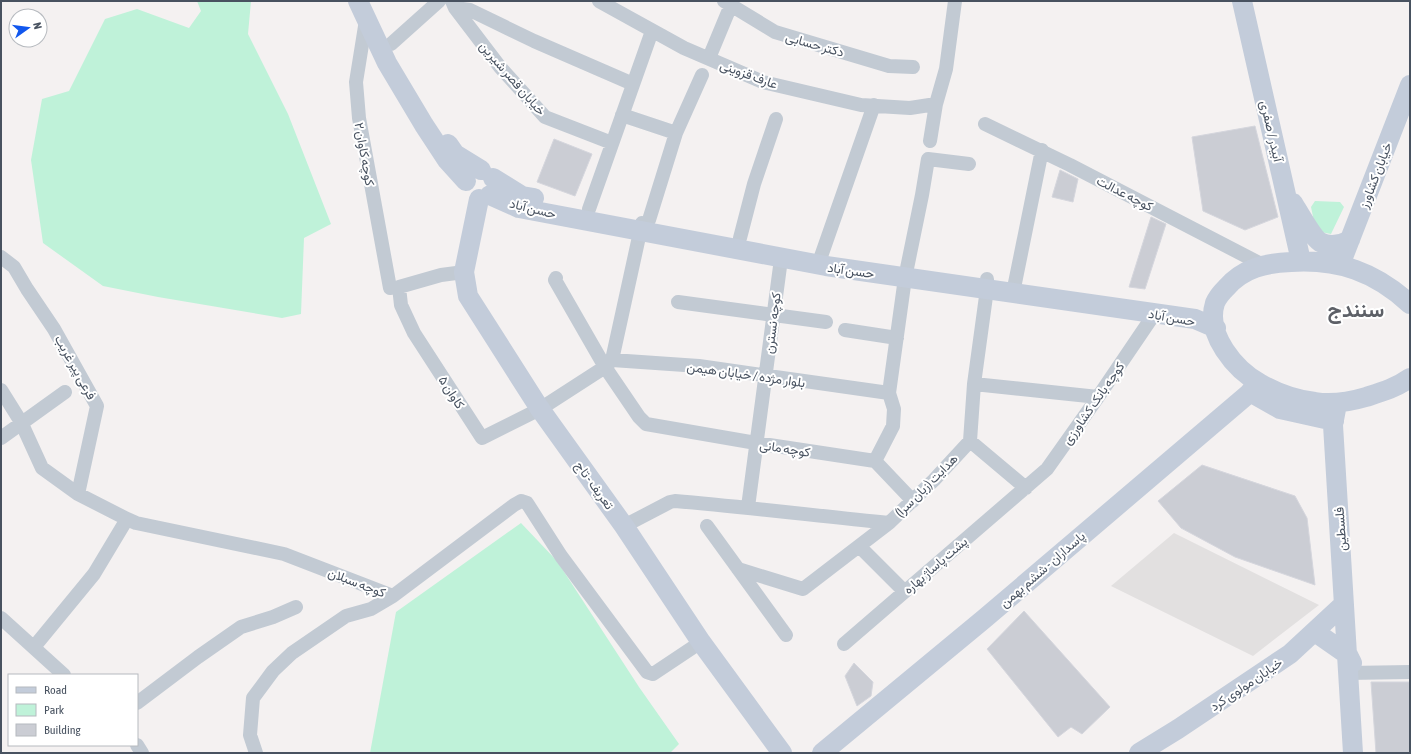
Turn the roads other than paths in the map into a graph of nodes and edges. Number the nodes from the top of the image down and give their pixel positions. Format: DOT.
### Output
graph roads {
  1 [pos="358,1"];
  2 [pos="439,1"];
  3 [pos="599,1"];
  4 [pos="955,1"];
  5 [pos="1242,1"];
  6 [pos="727,3"];
  7 [pos="453,4"];
  8 [pos="367,10"];
  9 [pos="652,31"];
  10 [pos="391,44"];
  11 [pos="709,58"];
  12 [pos="913,67"];
  13 [pos="702,75"];
  14 [pos="633,84"];
  15 [pos="1410,85"];
  16 [pos="936,104"];
  17 [pos="874,105"];
  18 [pos="622,115"];
  19 [pos="776,119"];
  20 [pos="985,124"];
  21 [pos="676,133"];
  22 [pos="930,142"];
  23 [pos="612,144"];
  24 [pos="1042,150"];
  25 [pos="969,164"];
  26 [pos="482,184"];
  27 [pos="1285,192"];
  28 [pos="590,209"];
  29 [pos="644,223"];
  30 [pos="740,238"];
  31 [pos="1350,240"];
  32 [pos="1,257"];
  33 [pos="781,258"];
  34 [pos="820,259"];
  35 [pos="1301,261"];
  36 [pos="1263,265"];
  37 [pos="1340,265"];
  38 [pos="464,272"];
  39 [pos="907,272"];
  40 [pos="556,278"];
  41 [pos="1015,283"];
  42 [pos="987,284"];
  43 [pos="395,287"];
  44 [pos="678,302"];
  45 [pos="1410,304"];
  46 [pos="1155,313"];
  47 [pos="773,315"];
  48 [pos="826,322"];
  49 [pos="1215,322"];
  50 [pos="845,330"];
  51 [pos="897,338"];
  52 [pos="609,363"];
  53 [pos="765,376"];
  54 [pos="1410,378"];
  55 [pos="974,384"];
  56 [pos="1255,388"];
  57 [pos="1,390"];
  58 [pos="65,392"];
  59 [pos="889,393"];
  60 [pos="1098,398"];
  61 [pos="540,408"];
  62 [pos="1335,413"];
  63 [pos="21,422"];
  64 [pos="1,438"];
  65 [pos="970,441"];
  66 [pos="756,443"];
  67 [pos="875,461"];
  68 [pos="1026,488"];
  69 [pos="78,494"];
  70 [pos="913,501"];
  71 [pos="748,507"];
  72 [pos="127,519"];
  73 [pos="889,523"];
  74 [pos="624,526"];
  75 [pos="707,526"];
  76 [pos="859,546"];
  77 [pos="738,569"];
  78 [pos="904,591"];
  79 [pos="393,596"];
  80 [pos="1344,604"];
  81 [pos="296,607"];
  82 [pos="1,618"];
  83 [pos="1315,632"];
  84 [pos="786,635"];
  85 [pos="701,642"];
  86 [pos="844,644"];
  87 [pos="34,647"];
  88 [pos="1351,667"];
  89 [pos="1410,672"];
  90 [pos="63,674"];
  91 [pos="138,702"];
  92 [pos="256,753"];
  93 [pos="782,753"];
  94 [pos="822,753"];
  95 [pos="1138,753"];
  96 [pos="1353,753"];
  97 [pos="1365,753"];
  1 -- 8 [label="street, حسن آباد"];
  2 -- 10 [label="street"];
  3 -- 9 [label="street, عارف قزوینی"];
  4 -- 16 [label="street"];
  5 -- 27 [label="street, آبیدر / صفری"];
  6 -- 11 [label="street"];
  6 -- 12 [label="street, دکتر حسابی"];
  7 -- 14 [label="street"];
  7 -- 23 [label="street, خیابان قصر شیرین"];
  8 -- 10 [label="street, حسن آباد"];
  8 -- 26 [label="street, حسن آباد"];
  8 -- 43 [label="street, کوچه کاوان ۲"];
  9 -- 11 [label="street, عارف قزوینی"];
  9 -- 14 [label="street"];
  10 -- 26 [label="street, حسن آباد"];
  11 -- 17 [label="street, عارف قزوینی"];
  13 -- 21 [label="street"];
  14 -- 18 [label="street"];
  15 -- 31 [label="street, خیابان کشاورز"];
  16 -- 17 [label="street, عارف قزوینی"];
  16 -- 22 [label="street"];
  17 -- 34 [label="street"];
  18 -- 21 [label="street"];
  18 -- 23 [label="street"];
  19 -- 30 [label="street"];
  20 -- 24 [label="street, کوچه عدالت"];
  21 -- 29 [label="street"];
  23 -- 28 [label="street"];
  24 -- 36 [label="street, کوچه عدالت"];
  24 -- 41 [label="street"];
  25 -- 39 [label="street"];
  26 -- 28 [label="street, حسن آباد"];
  26 -- 29 [label="street, حسن آباد"];
  26 -- 38 [label="street, تعریف - تاج"];
  27 -- 31 [label="street"];
  27 -- 35 [label="street, آبیدر / صفری"];
  28 -- 29 [label="street, حسن آباد"];
  29 -- 30 [label="street, حسن آباد"];
  29 -- 33 [label="street, حسن آباد"];
  29 -- 52 [label="street"];
  30 -- 34 [label="street, حسن آباد"];
  31 -- 37 [label="street, خیابان کشاورز"];
  32 -- 69 [label="street, فرعی پیر غریب"];
  33 -- 34 [label="street, حسن آباد"];
  33 -- 47 [label="street, کوچه نسترن"];
  34 -- 39 [label="street, حسن آباد"];
  35 -- 36 [label="street"];
  35 -- 37 [label="street"];
  36 -- 49 [label="street"];
  37 -- 45 [label="street"];
  38 -- 43 [label="street"];
  38 -- 61 [label="street, تعریف - تاج"];
  39 -- 42 [label="street, حسن آباد"];
  39 -- 51 [label="street"];
  40 -- 52 [label="street"];
  41 -- 42 [label="street, حسن آباد"];
  41 -- 49 [label="street, حسن آباد"];
  42 -- 46 [label="street, حسن آباد"];
  42 -- 55 [label="street"];
  43 -- 61 [label="street, کاوان ۵"];
  44 -- 47 [label="street"];
  46 -- 49 [label="street, حسن آباد"];
  46 -- 60 [label="street, کوچه بانک کشاورزی"];
  47 -- 48 [label="street"];
  47 -- 53 [label="street, کوچه نسترن"];
  49 -- 56 [label="street"];
  50 -- 51 [label="street"];
  51 -- 59 [label="street"];
  52 -- 53 [label="street, بلوار مژده / خیابان هیمن"];
  52 -- 61 [label="street"];
  52 -- 66 [label="street, کوچه مانی"];
  53 -- 59 [label="street, بلوار مژده / خیابان هیمن"];
  53 -- 66 [label="street, کوچه نسترن"];
  54 -- 62 [label="street"];
  55 -- 60 [label="street"];
  55 -- 65 [label="street"];
  56 -- 62 [label="street"];
  56 -- 94 [label="street, پاسداران - ششم بهمن"];
  57 -- 63 [label="street, کوچه سبلان"];
  58 -- 63 [label="street"];
  59 -- 67 [label="street"];
  60 -- 68 [label="street, کوچه بانک کشاورزی"];
  61 -- 74 [label="street, تعریف - تاج"];
  62 -- 80 [label="street, فلسطین"];
  63 -- 64 [label="street"];
  63 -- 69 [label="street, کوچه سبلان"];
  65 -- 68 [label="street"];
  65 -- 70 [label="street, هدایت (زبان سرا)"];
  66 -- 67 [label="street, کوچه مانی"];
  66 -- 71 [label="street, کوچه نسترن"];
  67 -- 70 [label="street"];
  68 -- 78 [label="street, پشت پاساژ بهاره"];
  69 -- 72 [label="street, کوچه سبلان"];
  70 -- 73 [label="street, هدایت (زبان سرا)"];
  71 -- 73 [label="street, هدایت (زبان سرا)"];
  71 -- 74 [label="street, هدایت (زبان سرا)"];
  72 -- 79 [label="street, کوچه سبلان"];
  72 -- 87 [label="street"];
  73 -- 76 [label="street"];
  74 -- 85 [label="street, تعریف - تاج"];
  75 -- 77 [label="street"];
  76 -- 77 [label="street"];
  76 -- 78 [label="street"];
  77 -- 84 [label="street"];
  78 -- 86 [label="street, پشت پاساژ بهاره"];
  79 -- 85 [label="street, کوچه سبلان"];
  79 -- 92 [label="street"];
  80 -- 83 [label="street, خیابان مولوی کرد"];
  80 -- 88 [label="street, فلسطین"];
  81 -- 91 [label="street"];
  82 -- 87 [label="street"];
  83 -- 88 [label="street"];
  83 -- 95 [label="street, خیابان مولوی کرد"];
  85 -- 93 [label="street, تعریف - تاج"];
  87 -- 90 [label="street"];
  88 -- 89 [label="street"];
  88 -- 96 [label="street, فلسطین"];
  88 -- 97 [label="street, فلسطین"];
}
